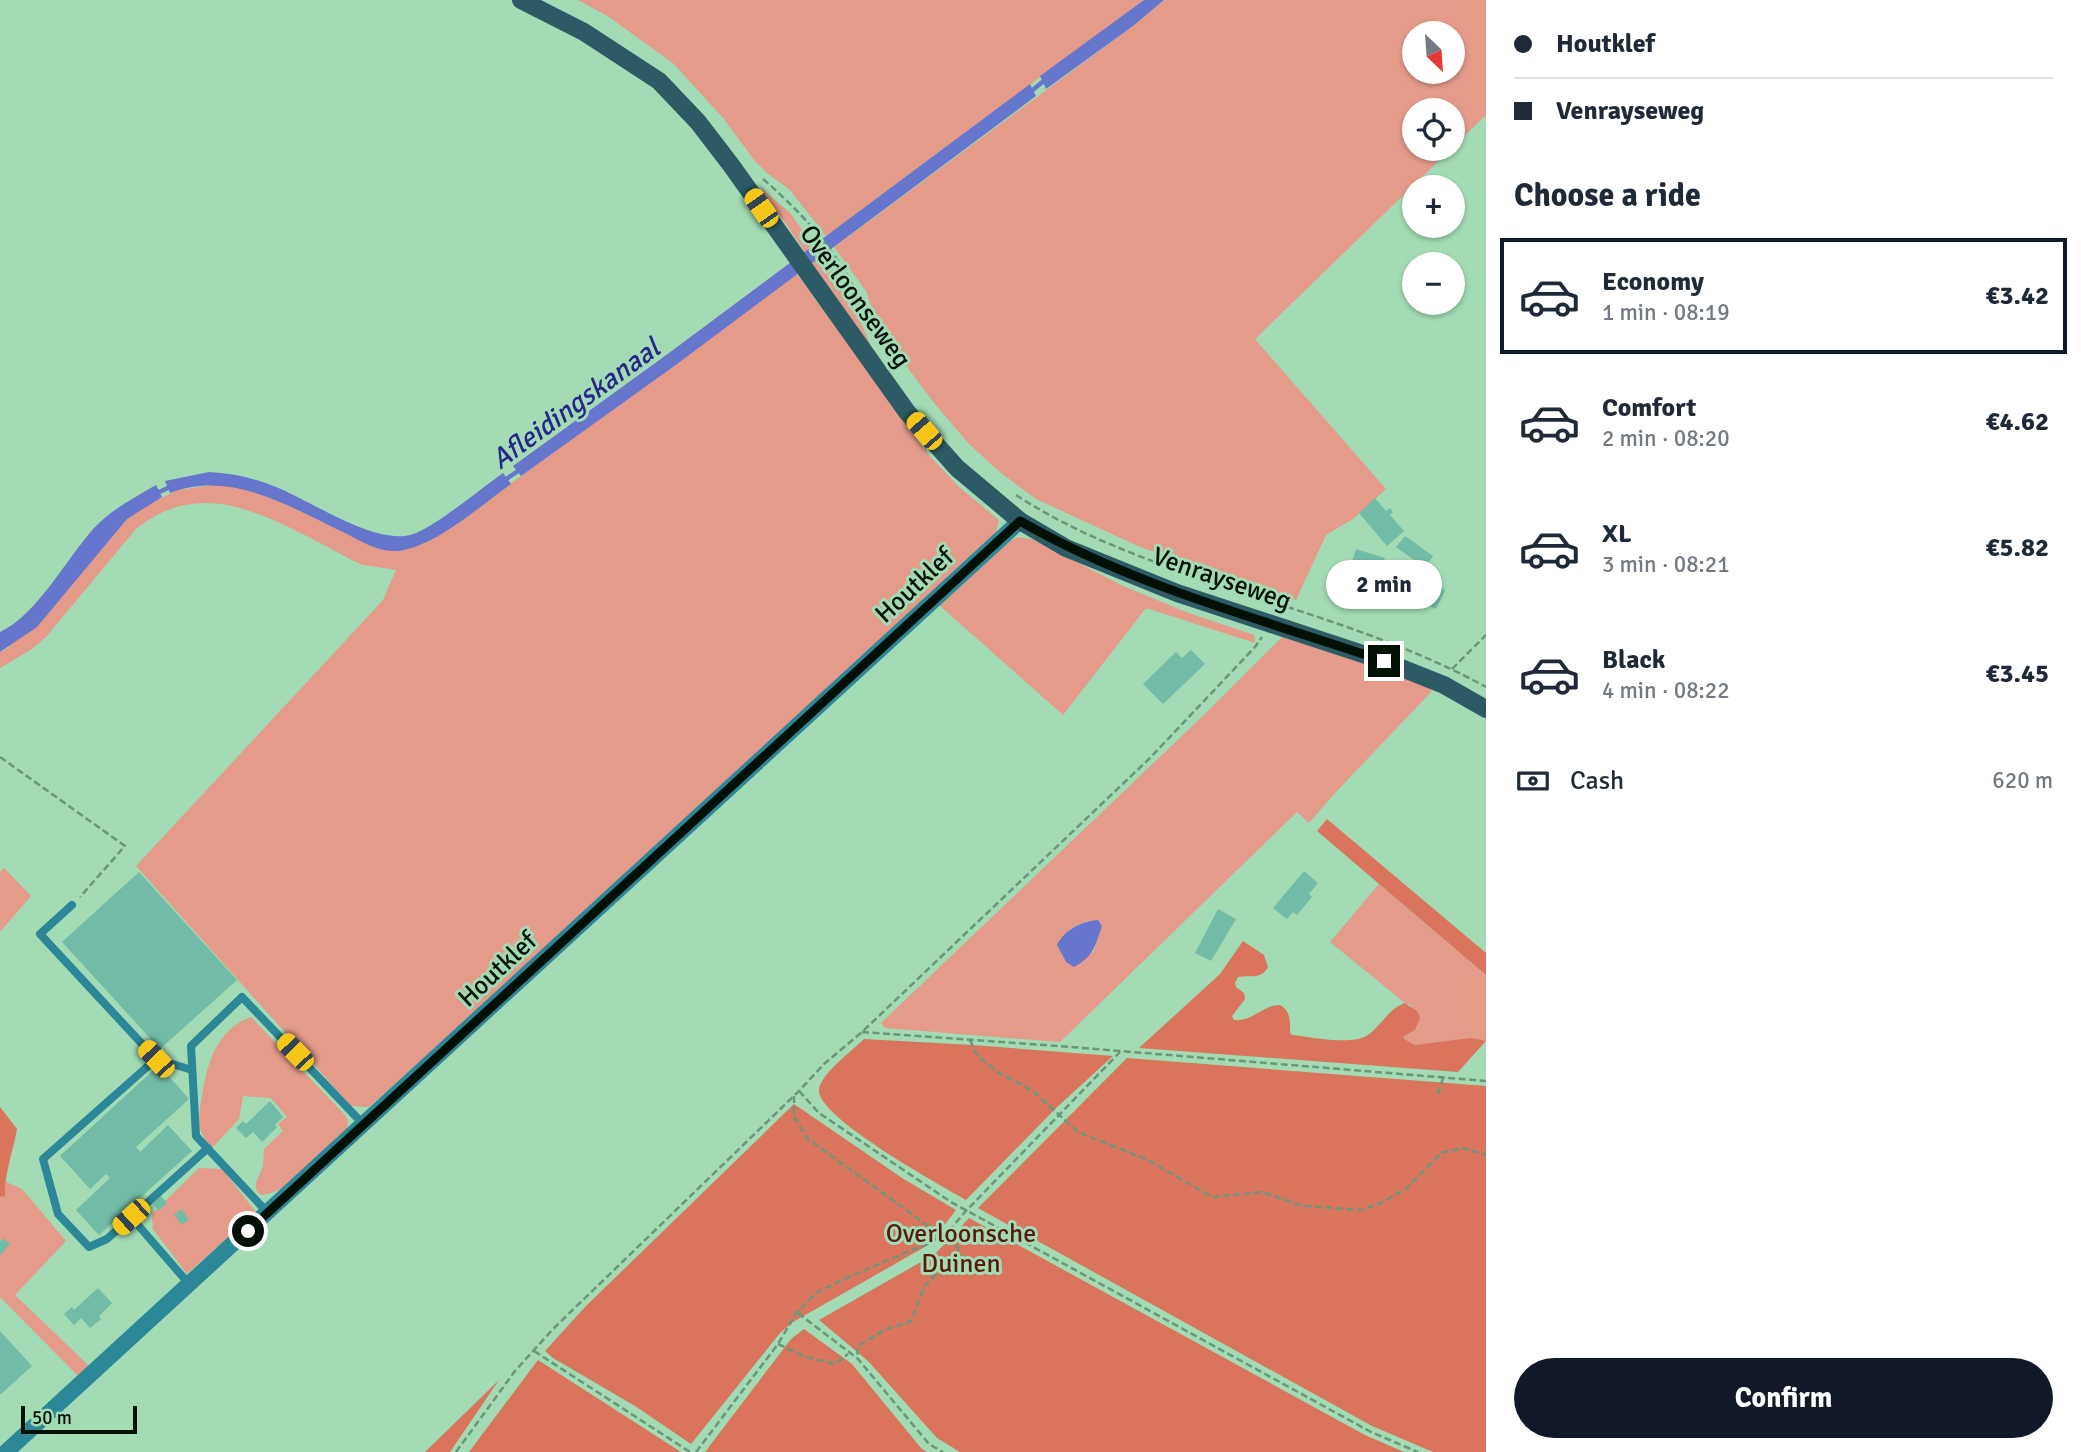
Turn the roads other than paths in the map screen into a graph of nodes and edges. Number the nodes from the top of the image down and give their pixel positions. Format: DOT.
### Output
graph roads {
  1 [pos="522,0"];
  2 [pos="1020,521"];
  3 [pos="1486,709"];
  4 [pos="72,905"];
  5 [pos="156,1059"];
  6 [pos="192,1070"];
  7 [pos="364,1125"];
  8 [pos="208,1149"];
  9 [pos="268,1213"];
  10 [pos="131,1217"];
  11 [pos="190,1284"];
  12 [pos="6,1452"];
  1 -- 2 [label="street, Overloonseweg"];
  2 -- 3 [label="street, Venrayseweg"];
  2 -- 7 [label="street, Houtklef"];
  4 -- 5 [label="lane"];
  5 -- 6 [label="lane"];
  5 -- 10 [label="lane"];
  6 -- 7 [label="lane"];
  6 -- 8 [label="lane"];
  7 -- 9 [label="street, Houtklef"];
  8 -- 9 [label="lane"];
  8 -- 10 [label="lane"];
  9 -- 11 [label="street, Houtklef"];
  10 -- 11 [label="lane"];
  11 -- 12 [label="street, Houtklef"];
}
